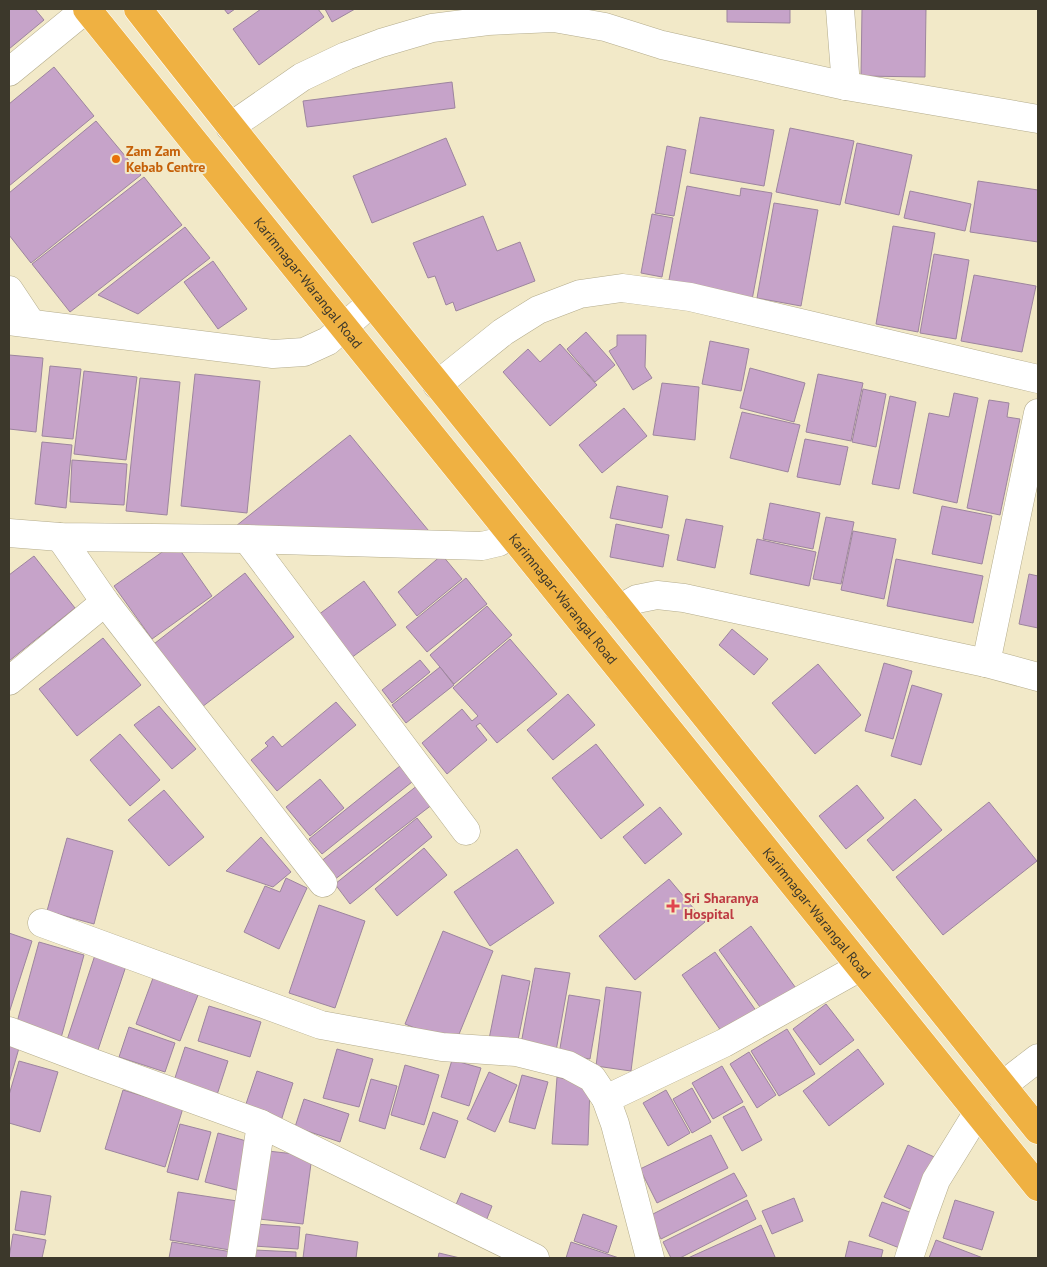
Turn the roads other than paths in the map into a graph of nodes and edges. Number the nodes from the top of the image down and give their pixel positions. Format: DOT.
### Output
graph roads {
  1 [pos="86,9"];
  2 [pos="138,9"];
  3 [pos="840,9"];
  4 [pos="605,18"];
  5 [pos="9,72"];
  6 [pos="846,86"];
  7 [pos="1038,119"];
  8 [pos="230,126"];
  9 [pos="9,290"];
  10 [pos="371,303"];
  11 [pos="20,322"];
  12 [pos="344,327"];
  13 [pos="1038,379"];
  14 [pos="438,385"];
  15 [pos="1038,414"];
  16 [pos="9,533"];
  17 [pos="512,534"];
  18 [pos="60,537"];
  19 [pos="246,540"];
  20 [pos="105,602"];
  21 [pos="619,608"];
  22 [pos="986,663"];
  23 [pos="1038,677"];
  24 [pos="9,681"];
  25 [pos="466,831"];
  26 [pos="323,883"];
  27 [pos="42,923"];
  28 [pos="860,967"];
  29 [pos="9,1031"];
  30 [pos="1038,1058"];
  31 [pos="1002,1085"];
  32 [pos="606,1099"];
  33 [pos="978,1112"];
  34 [pos="261,1124"];
  35 [pos="1038,1130"];
  36 [pos="1038,1187"];
  37 [pos="241,1258"];
  38 [pos="535,1258"];
  39 [pos="650,1258"];
  40 [pos="909,1258"];
  1 -- 5 [label="street"];
  1 -- 12 [label="highway, Karimnagar-Warangal Road"];
  2 -- 8 [label="highway"];
  3 -- 6 [label="street"];
  4 -- 6 [label="street"];
  4 -- 8 [label="street"];
  6 -- 7 [label="street"];
  8 -- 10 [label="highway"];
  9 -- 11 [label="street"];
  10 -- 12 [label="street"];
  10 -- 14 [label="highway"];
  11 -- 12 [label="street"];
  12 -- 17 [label="highway, Karimnagar-Warangal Road"];
  13 -- 14 [label="street"];
  14 -- 21 [label="highway"];
  15 -- 22 [label="street"];
  16 -- 18 [label="street"];
  17 -- 19 [label="street"];
  17 -- 28 [label="highway, Karimnagar-Warangal Road"];
  18 -- 19 [label="street"];
  18 -- 20 [label="street"];
  19 -- 25 [label="street"];
  20 -- 24 [label="street"];
  20 -- 26 [label="street"];
  21 -- 22 [label="street"];
  21 -- 31 [label="highway"];
  22 -- 23 [label="street"];
  27 -- 32 [label="street"];
  28 -- 32 [label="street"];
  28 -- 33 [label="highway, Karimnagar-Warangal Road"];
  29 -- 34 [label="street"];
  30 -- 31 [label="street"];
  31 -- 35 [label="highway"];
  32 -- 39 [label="street"];
  33 -- 36 [label="highway, Karimnagar-Warangal Road"];
  33 -- 40 [label="street"];
  34 -- 37 [label="street"];
  34 -- 38 [label="street"];
}
